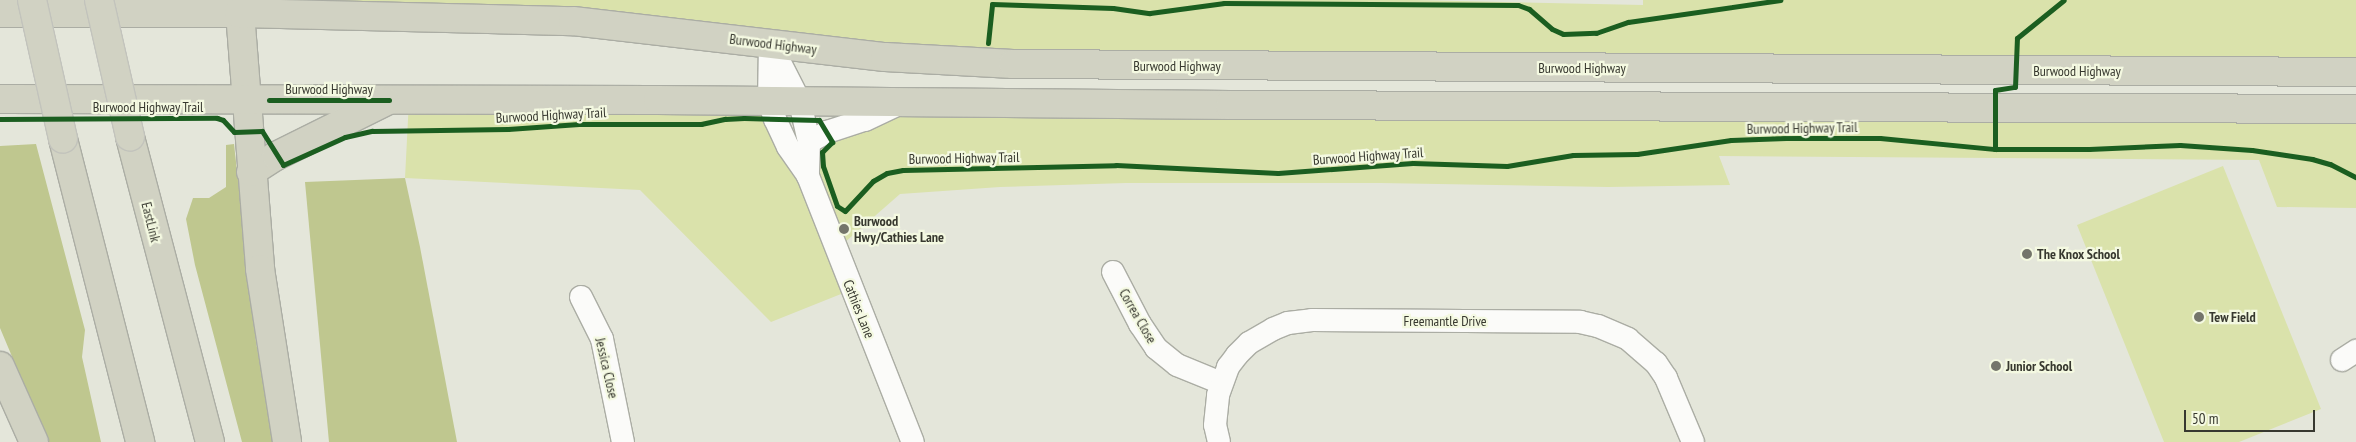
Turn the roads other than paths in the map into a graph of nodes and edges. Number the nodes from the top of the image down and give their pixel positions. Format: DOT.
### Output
graph roads {
  1 [pos="32,0"];
  2 [pos="99,0"];
  3 [pos="239,6"];
  4 [pos="306,8"];
  5 [pos="0,12"];
  6 [pos="770,44"];
  7 [pos="1013,64"];
  8 [pos="2356,72"];
  9 [pos="0,99"];
  10 [pos="246,100"];
  11 [pos="390,100"];
  12 [pos="769,102"];
  13 [pos="800,102"];
  14 [pos="904,102"];
  15 [pos="1018,103"];
  16 [pos="2356,109"];
  17 [pos="809,142"];
  18 [pos="252,172"];
  19 [pos="808,176"];
  20 [pos="1113,272"];
  21 [pos="581,297"];
  22 [pos="0,366"];
  23 [pos="1221,383"];
  24 [pos="34,442"];
  25 [pos="140,442"];
  26 [pos="210,442"];
  27 [pos="288,442"];
  28 [pos="623,442"];
  29 [pos="913,442"];
  30 [pos="1219,442"];
  31 [pos="1693,442"];
  1 -- 25 [label="highway, bridge"];
  2 -- 26 [label="highway, EastLink, bridge"];
  3 -- 4 [label="highway, Burwood Highway"];
  3 -- 5 [label="highway, Burwood Highway"];
  3 -- 10 [label="highway"];
  4 -- 6 [label="highway, Burwood Highway"];
  6 -- 7 [label="highway, Burwood Highway"];
  6 -- 12 [label="street, Cathies Lane"];
  6 -- 13 [label="street, Cathies Lane"];
  7 -- 8 [label="highway, Burwood Highway"];
  7 -- 15 [label="highway"];
  9 -- 10 [label="highway, Burwood Highway"];
  10 -- 11 [label="highway, Burwood Highway"];
  10 -- 18 [label="highway"];
  11 -- 12 [label="highway, Burwood Highway"];
  11 -- 18 [label="highway"];
  12 -- 13 [label="highway, Burwood Highway"];
  12 -- 19 [label="street, Cathies Lane"];
  13 -- 14 [label="highway, Burwood Highway"];
  13 -- 17 [label="street, Cathies Lane"];
  14 -- 15 [label="highway, Burwood Highway"];
  14 -- 17 [label="street"];
  15 -- 16 [label="highway, Burwood Highway"];
  17 -- 19 [label="street, Cathies Lane"];
  18 -- 27 [label="highway"];
  19 -- 29 [label="street, Cathies Lane"];
  20 -- 23 [label="street, Correa Close"];
  21 -- 28 [label="street, Jessica Close"];
  22 -- 24 [label="highway"];
  23 -- 30 [label="street, Freemantle Drive"];
  23 -- 31 [label="street, Freemantle Drive"];
}
